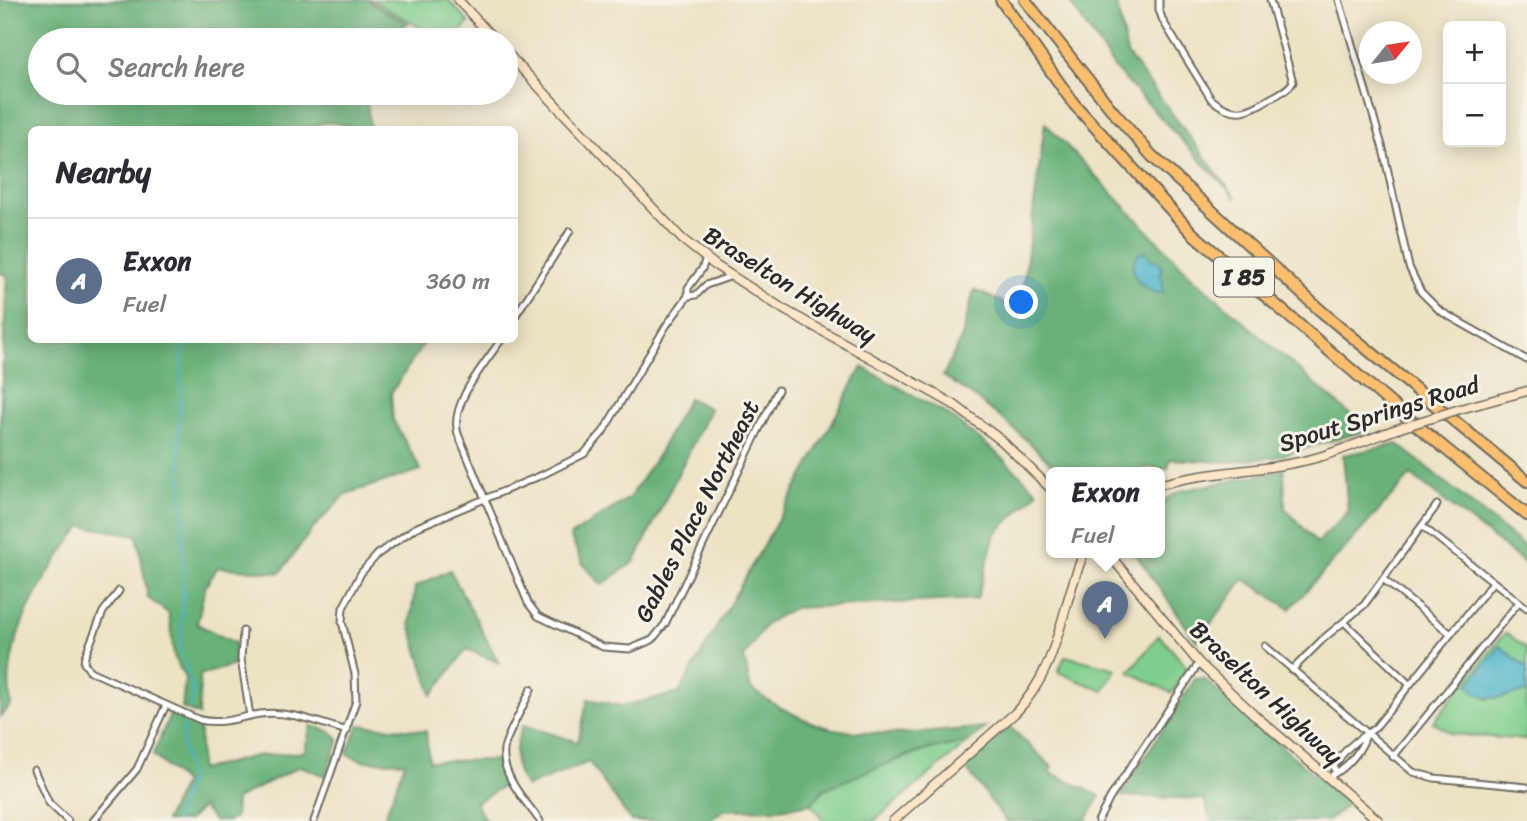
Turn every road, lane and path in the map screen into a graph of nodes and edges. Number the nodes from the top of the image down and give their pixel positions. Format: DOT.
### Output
graph roads {
  1 [pos="458,0"];
  2 [pos="1001,0"];
  3 [pos="1026,0"];
  4 [pos="1159,0"];
  5 [pos="1270,0"];
  6 [pos="1339,0"];
  7 [pos="484,28"];
  8 [pos="518,65"];
  9 [pos="570,231"];
  10 [pos="706,258"];
  11 [pos="732,276"];
  12 [pos="688,296"];
  13 [pos="518,312"];
  14 [pos="499,343"];
  15 [pos="1527,360"];
  16 [pos="778,390"];
  17 [pos="1527,391"];
  18 [pos="1527,481"];
  19 [pos="1165,483"];
  20 [pos="1046,484"];
  21 [pos="485,499"];
  22 [pos="1437,505"];
  23 [pos="1527,515"];
  24 [pos="1422,526"];
  25 [pos="1082,558"];
  26 [pos="1112,558"];
  27 [pos="1383,579"];
  28 [pos="1493,582"];
  29 [pos="120,591"];
  30 [pos="1519,602"];
  31 [pos="1527,608"];
  32 [pos="1344,622"];
  33 [pos="243,631"];
  34 [pos="1451,634"];
  35 [pos="1265,646"];
  36 [pos="1199,663"];
  37 [pos="1292,670"];
  38 [pos="1410,685"];
  39 [pos="531,690"];
  40 [pos="166,705"];
  41 [pos="250,716"];
  42 [pos="347,731"];
  43 [pos="1366,734"];
  44 [pos="1393,757"];
  45 [pos="34,770"];
  46 [pos="1332,775"];
  47 [pos="1527,787"];
  48 [pos="68,821"];
  49 [pos="93,821"];
  50 [pos="314,821"];
  51 [pos="540,821"];
  52 [pos="893,821"];
  53 [pos="1098,821"];
  54 [pos="1379,821"];
  1 -- 7 [label="main road"];
  2 -- 23 [label="highway, I 85"];
  3 -- 18 [label="highway, I 85"];
  4 -- 5 [label="street"];
  6 -- 15 [label="street"];
  8 -- 10 [label="main road, Braselton Highway"];
  9 -- 13 [label="street"];
  10 -- 11 [label="main road, Braselton Highway"];
  10 -- 12 [label="street"];
  11 -- 12 [label="street"];
  11 -- 20 [label="main road, Braselton Highway"];
  12 -- 21 [label="street"];
  14 -- 21 [label="street, Gables Place Northeast"];
  16 -- 21 [label="street, Gables Place Northeast"];
  17 -- 19 [label="main road, Spout Springs Road, bridge"];
  21 -- 42 [label="street"];
  22 -- 24 [label="street"];
  24 -- 27 [label="street"];
  24 -- 28 [label="street"];
  25 -- 52 [label="main road"];
  26 -- 36 [label="main road, Braselton Highway"];
  27 -- 32 [label="street"];
  27 -- 34 [label="street"];
  28 -- 30 [label="street"];
  28 -- 34 [label="street"];
  29 -- 40 [label="street"];
  30 -- 31 [label="street"];
  30 -- 44 [label="street"];
  32 -- 37 [label="street"];
  32 -- 38 [label="street"];
  33 -- 41 [label="street"];
  34 -- 38 [label="street"];
  35 -- 37 [label="street"];
  36 -- 46 [label="main road, Braselton Highway"];
  36 -- 53 [label="street"];
  37 -- 43 [label="street"];
  38 -- 43 [label="street"];
  39 -- 51 [label="street"];
  40 -- 41 [label="street"];
  40 -- 49 [label="street"];
  41 -- 42 [label="street"];
  42 -- 50 [label="street"];
  43 -- 44 [label="street"];
  43 -- 46 [label="street"];
  44 -- 47 [label="street"];
  45 -- 48 [label="street"];
  46 -- 54 [label="main road, Braselton Highway"];
}
